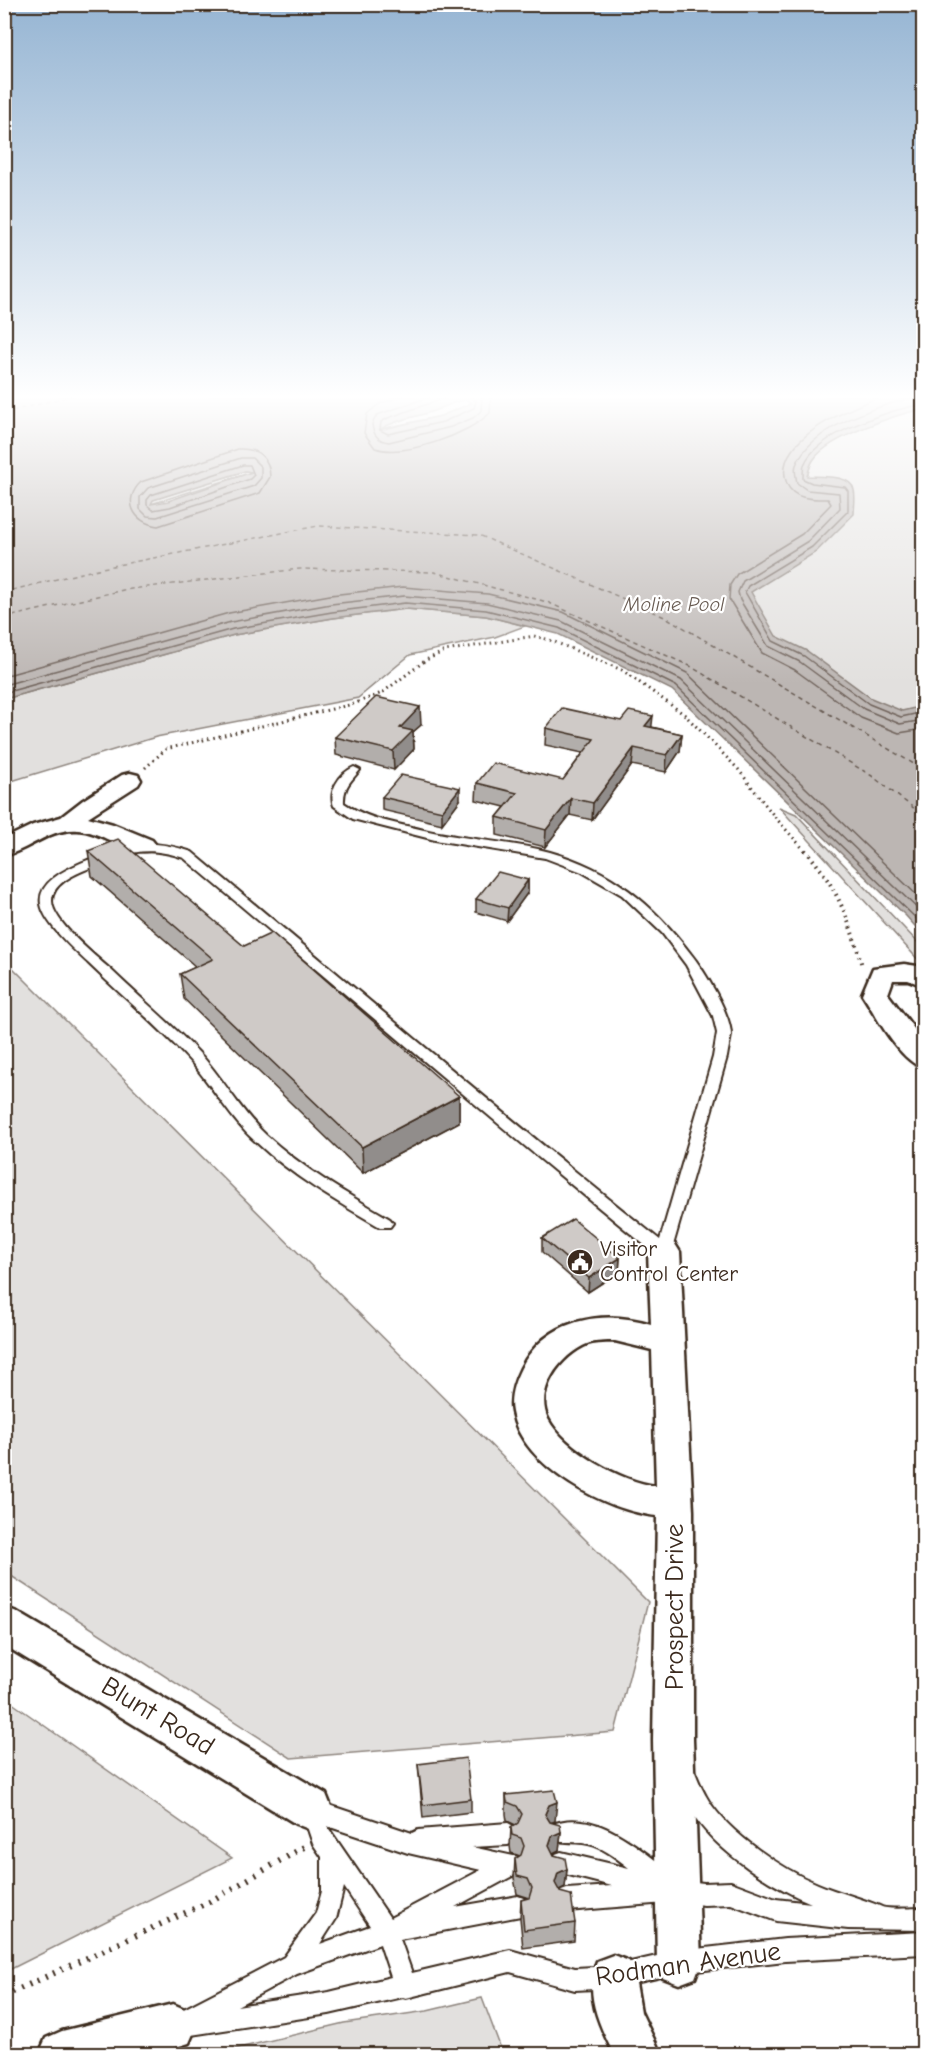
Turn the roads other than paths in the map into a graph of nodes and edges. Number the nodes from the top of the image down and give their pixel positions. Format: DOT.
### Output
graph roads {
  1 [pos="354,770"];
  2 [pos="130,780"];
  3 [pos="69,822"];
  4 [pos="144,845"];
  5 [pos="4,849"];
  6 [pos="924,978"];
  7 [pos="924,1059"];
  8 [pos="385,1223"];
  9 [pos="664,1252"];
  10 [pos="668,1343"];
  11 [pos="675,1503"];
  12 [pos="4,1624"];
  13 [pos="673,1740"];
  14 [pos="557,1832"];
  15 [pos="321,1833"];
  16 [pos="508,1834"];
  17 [pos="409,1841"];
  18 [pos="561,1863"];
  19 [pos="678,1891"];
  20 [pos="567,1900"];
  21 [pos="518,1907"];
  22 [pos="897,1919"];
  23 [pos="924,1919"];
  24 [pos="386,1931"];
  25 [pos="924,1943"];
  26 [pos="679,1962"];
  27 [pos="292,1965"];
  28 [pos="613,1977"];
  29 [pos="406,1987"];
  30 [pos="173,2027"];
  31 [pos="62,2055"];
  32 [pos="638,2055"];
  1 -- 9 [label="lane"];
  2 -- 3 [label="street"];
  3 -- 4 [label="street"];
  3 -- 5 [label="street"];
  4 -- 8 [label="lane"];
  4 -- 9 [label="lane"];
  6 -- 7 [label="street"];
  9 -- 10 [label="street, Prospect Drive"];
  10 -- 11 [label="street, Prospect Drive"];
  10 -- 11 [label="street"];
  11 -- 13 [label="street, Prospect Drive"];
  12 -- 15 [label="street, Blunt Road"];
  13 -- 19 [label="street, Prospect Drive"];
  13 -- 22 [label="lane"];
  14 -- 19 [label="lane"];
  15 -- 17 [label="lane, Blunt Road"];
  15 -- 24 [label="lane, Blunt Road"];
  15 -- 27 [label="lane"];
  16 -- 17 [label="lane, Blunt Road"];
  17 -- 24 [label="lane, Blunt Road"];
  18 -- 19 [label="lane"];
  19 -- 20 [label="lane, Rodman Avenue"];
  19 -- 22 [label="lane, Rodman Avenue"];
  19 -- 26 [label="street, Prospect Drive"];
  21 -- 24 [label="lane, Rodman Avenue"];
  22 -- 23 [label="lane, Rodman Avenue"];
  24 -- 27 [label="lane, Rodman Avenue"];
  24 -- 29 [label="lane, Blunt Road"];
  25 -- 26 [label="lane, Rodman Avenue"];
  26 -- 28 [label="lane, Rodman Avenue"];
  27 -- 30 [label="lane, Rodman Avenue"];
  28 -- 29 [label="lane, Rodman Avenue"];
  28 -- 32 [label="street"];
  29 -- 30 [label="lane, Rodman Avenue"];
  30 -- 31 [label="street, Rodman Avenue"];
}
